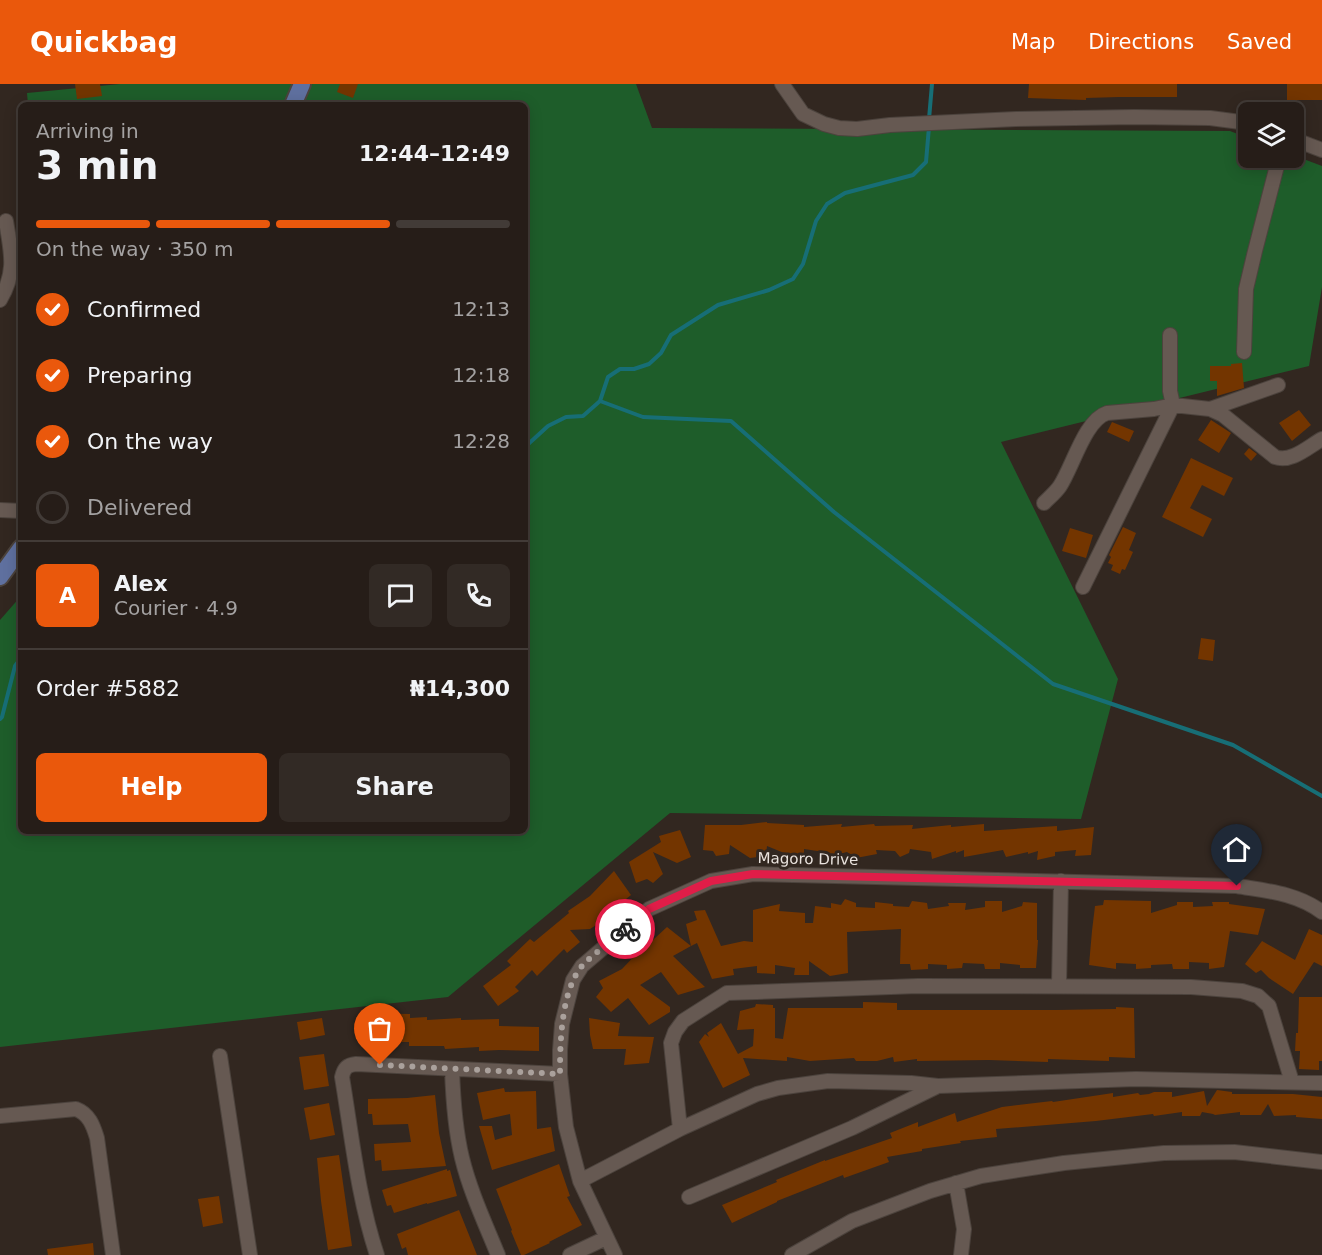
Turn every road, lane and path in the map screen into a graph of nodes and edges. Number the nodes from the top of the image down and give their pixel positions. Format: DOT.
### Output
graph roads {
  1 [pos="302,84"];
  2 [pos="782,84"];
  3 [pos="294,102"];
  4 [pos="1238,122"];
  5 [pos="1304,143"];
  6 [pos="1322,150"];
  7 [pos="1276,168"];
  8 [pos="6,221"];
  9 [pos="0,300"];
  10 [pos="1170,335"];
  11 [pos="1244,352"];
  12 [pos="1278,385"];
  13 [pos="1173,405"];
  14 [pos="1210,409"];
  15 [pos="1322,439"];
  16 [pos="1044,503"];
  17 [pos="0,510"];
  18 [pos="18,510"];
  19 [pos="18,552"];
  20 [pos="0,576"];
  21 [pos="1083,587"];
  22 [pos="1061,881"];
  23 [pos="1322,912"];
  24 [pos="1059,986"];
  25 [pos="220,1056"];
  26 [pos="452,1069"];
  27 [pos="560,1074"];
  28 [pos="1292,1082"];
  29 [pos="1322,1083"];
  30 [pos="938,1086"];
  31 [pos="0,1116"];
  32 [pos="680,1129"];
  33 [pos="1322,1162"];
  34 [pos="580,1181"];
  35 [pos="956,1183"];
  36 [pos="689,1197"];
  37 [pos="606,1238"];
  38 [pos="113,1255"];
  39 [pos="250,1255"];
  40 [pos="377,1255"];
  41 [pos="498,1255"];
  42 [pos="570,1255"];
  43 [pos="615,1255"];
  44 [pos="792,1255"];
  45 [pos="961,1255"];
  1 -- 3 [label="main road"];
  2 -- 4 [label="street"];
  5 -- 6 [label="street"];
  7 -- 11 [label="street"];
  8 -- 9 [label="street"];
  10 -- 13 [label="street"];
  12 -- 14 [label="street"];
  13 -- 14 [label="street"];
  13 -- 16 [label="street"];
  13 -- 21 [label="street"];
  14 -- 15 [label="street"];
  17 -- 18 [label="street"];
  19 -- 20 [label="main road"];
  22 -- 23 [label="street, Magoro Drive"];
  22 -- 24 [label="street"];
  22 -- 27 [label="street, Magoro Drive"];
  24 -- 28 [label="street"];
  24 -- 32 [label="street"];
  25 -- 39 [label="street"];
  26 -- 27 [label="street"];
  26 -- 40 [label="street"];
  26 -- 41 [label="street"];
  27 -- 34 [label="street, Magoro Drive"];
  28 -- 29 [label="street"];
  28 -- 30 [label="street"];
  30 -- 32 [label="street"];
  30 -- 36 [label="street"];
  31 -- 38 [label="street"];
  32 -- 34 [label="street"];
  33 -- 35 [label="street"];
  34 -- 37 [label="street, Magoro Drive"];
  35 -- 44 [label="street"];
  35 -- 45 [label="street"];
  37 -- 42 [label="street"];
  37 -- 43 [label="street, Magoro Drive"];
}
